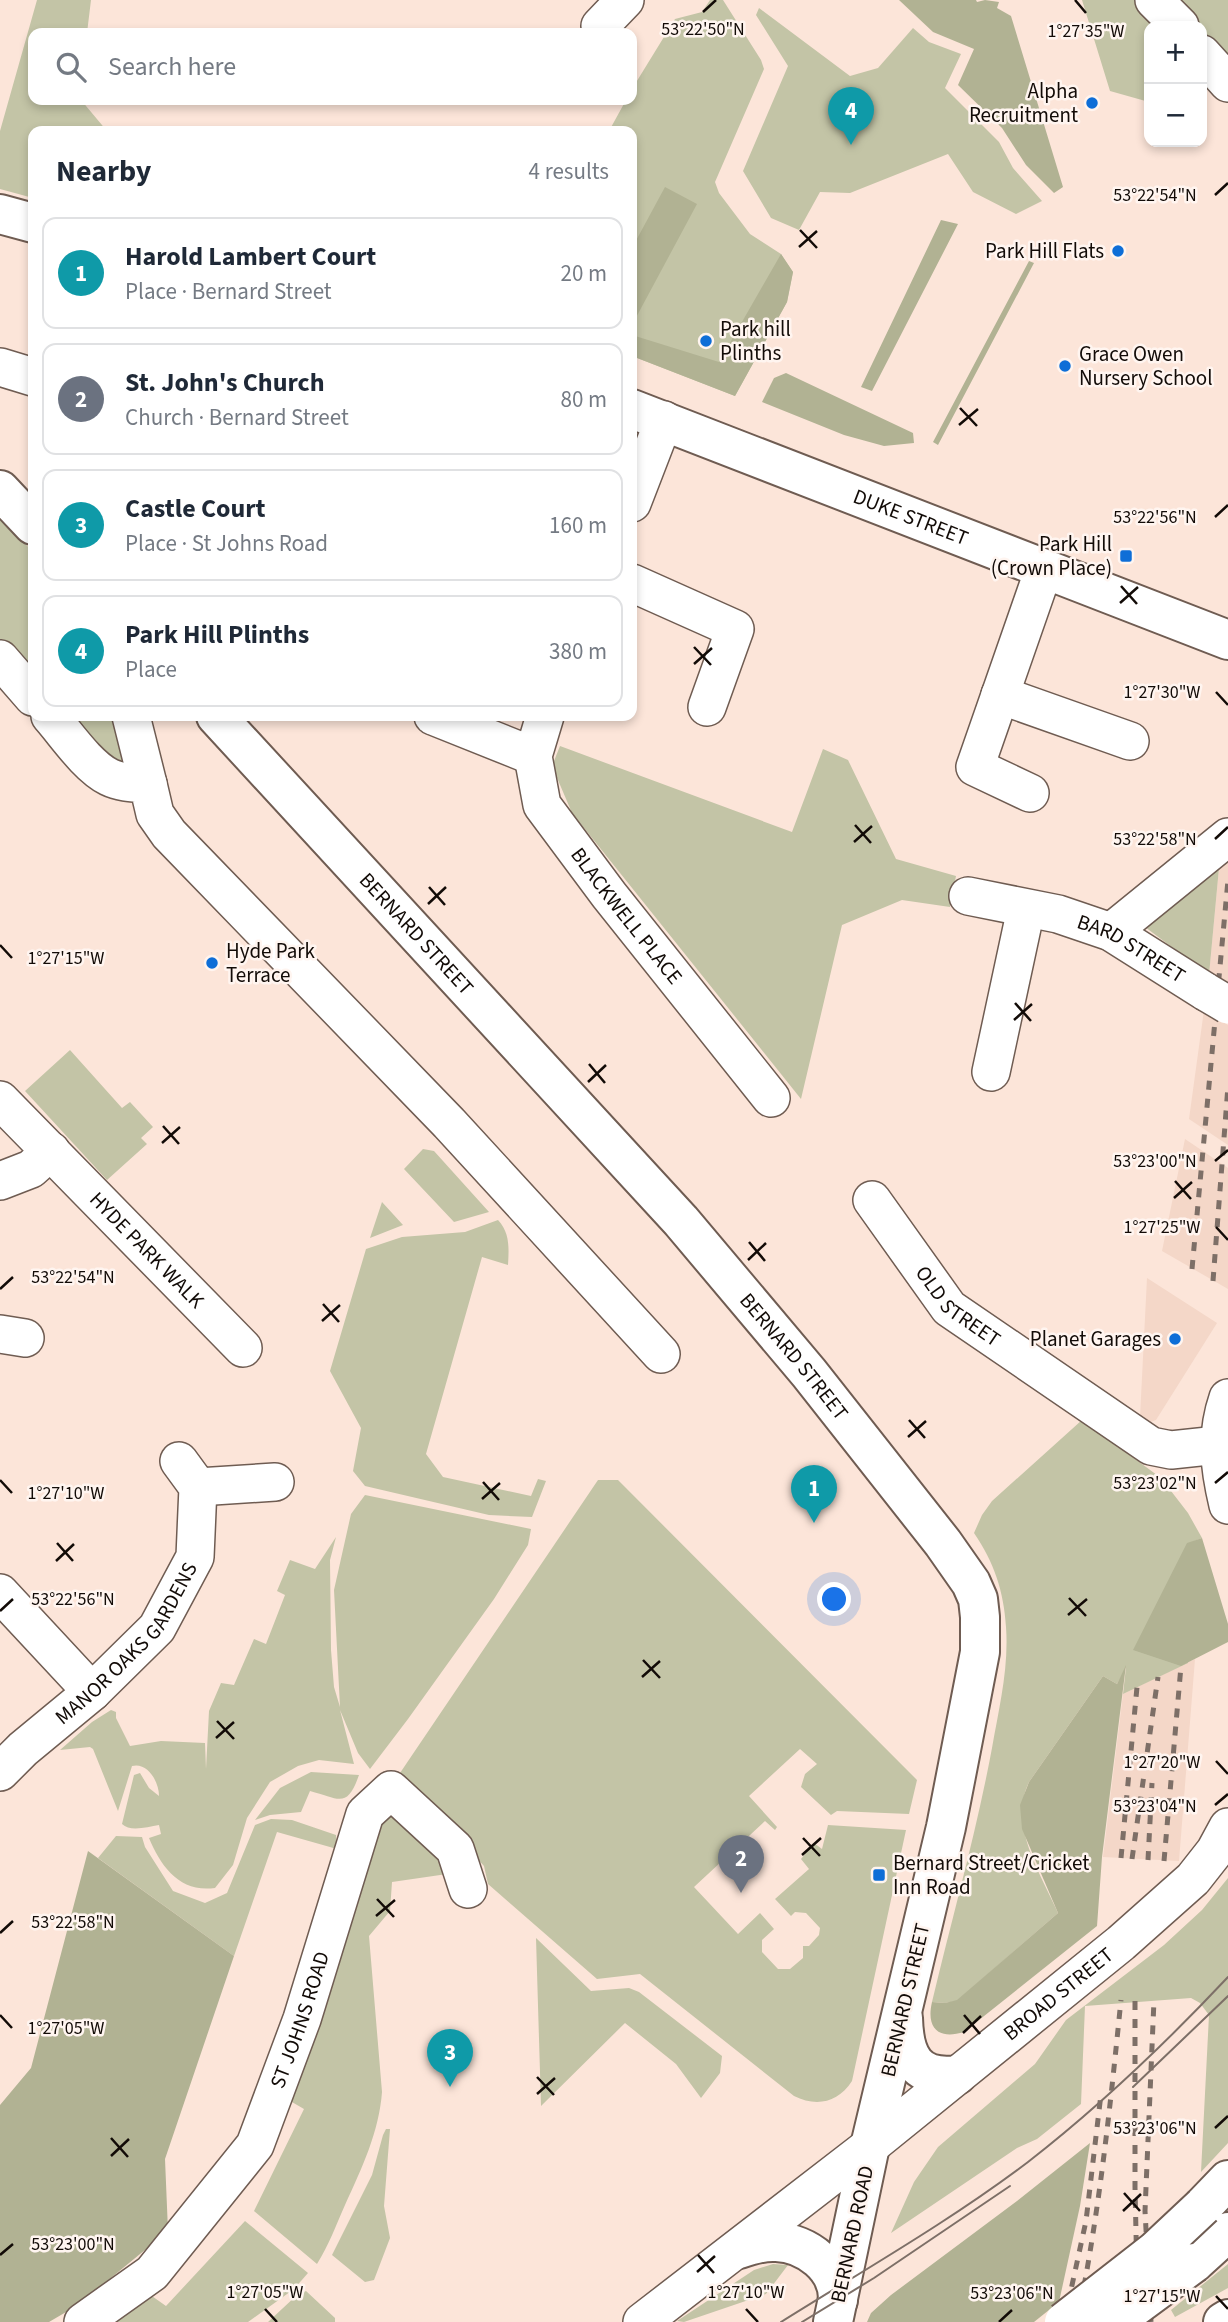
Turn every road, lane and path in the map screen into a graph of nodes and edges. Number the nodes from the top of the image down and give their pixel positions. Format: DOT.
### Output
graph roads {
  1 [pos="625,0"];
  2 [pos="1154,0"];
  3 [pos="1175,21"];
  4 [pos="600,26"];
  5 [pos="1207,60"];
  6 [pos="1228,83"];
  7 [pos="0,214"];
  8 [pos="28,222"];
  9 [pos="0,367"];
  10 [pos="28,375"];
  11 [pos="648,414"];
  12 [pos="637,475"];
  13 [pos="0,490"];
  14 [pos="28,520"];
  15 [pos="1044,569"];
  16 [pos="637,585"];
  17 [pos="1228,640"];
  18 [pos="0,659"];
  19 [pos="28,691"];
  20 [pos="1000,695"];
  21 [pos="707,707"];
  22 [pos="54,721"];
  23 [pos="132,721"];
  24 [pos="221,721"];
  25 [pos="446,721"];
  26 [pos="544,721"];
  27 [pos="1130,741"];
  28 [pos="533,756"];
  29 [pos="148,784"];
  30 [pos="1030,793"];
  31 [pos="1228,837"];
  32 [pos="968,896"];
  33 [pos="1026,909"];
  34 [pos="1111,932"];
  35 [pos="1217,998"];
  36 [pos="991,1072"];
  37 [pos="771,1098"];
  38 [pos="0,1100"];
  39 [pos="51,1151"];
  40 [pos="0,1181"];
  41 [pos="872,1200"];
  42 [pos="243,1348"];
  43 [pos="661,1354"];
  44 [pos="1228,1398"];
  45 [pos="1218,1445"];
  46 [pos="275,1482"];
  47 [pos="1228,1505"];
  48 [pos="0,1594"];
  49 [pos="92,1692"];
  50 [pos="0,1772"];
  51 [pos="1228,1827"];
  52 [pos="468,1889"];
  53 [pos="902,2012"];
  54 [pos="957,2075"];
  55 [pos="870,2146"];
  56 [pos="1220,2206"];
  57 [pos="738,2249"];
  58 [pos="836,2311"];
  59 [pos="83,2322"];
  60 [pos="642,2322"];
  61 [pos="1064,2322"];
  62 [pos="1114,2322"];
  1 -- 4 [label="street"];
  2 -- 3 [label="street"];
  5 -- 6 [label="street"];
  7 -- 8 [label="main road"];
  9 -- 10 [label="street"];
  11 -- 12 [label="street"];
  11 -- 15 [label="main road, DUKE STREET"];
  13 -- 14 [label="main road"];
  15 -- 17 [label="main road, DUKE STREET"];
  15 -- 20 [label="street"];
  16 -- 21 [label="street"];
  18 -- 19 [label="street"];
  20 -- 27 [label="street"];
  20 -- 30 [label="street"];
  22 -- 29 [label="street"];
  23 -- 29 [label="street"];
  24 -- 53 [label="main road, BERNARD STREET"];
  25 -- 28 [label="street"];
  26 -- 28 [label="street, BLACKWELL PLACE"];
  28 -- 37 [label="street, BLACKWELL PLACE"];
  29 -- 43 [label="street"];
  31 -- 34 [label="street"];
  32 -- 33 [label="street, BARD STREET"];
  33 -- 34 [label="street, BARD STREET"];
  33 -- 36 [label="street"];
  34 -- 35 [label="street, BARD STREET"];
  38 -- 39 [label="street, HYDE PARK WALK"];
  39 -- 40 [label="street"];
  39 -- 42 [label="street, HYDE PARK WALK"];
  41 -- 45 [label="street, OLD STREET"];
  44 -- 45 [label="street"];
  45 -- 47 [label="street"];
  46 -- 49 [label="street, MANOR OAKS GARDENS"];
  48 -- 49 [label="street"];
  49 -- 50 [label="street, MANOR OAKS GARDENS"];
  51 -- 54 [label="street, BROAD STREET"];
  52 -- 59 [label="street, ST JOHNS ROAD"];
  53 -- 54 [label="main road"];
  53 -- 55 [label="main road, BERNARD STREET"];
  54 -- 55 [label="street, BROAD STREET"];
  55 -- 57 [label="street, BROAD STREET"];
  55 -- 58 [label="main road, BERNARD ROAD"];
  56 -- 61 [label="main road, bridge"];
  56 -- 62 [label="main road, bridge"];
  57 -- 58 [label="main road"];
  57 -- 60 [label="street, BROAD STREET"];
}
